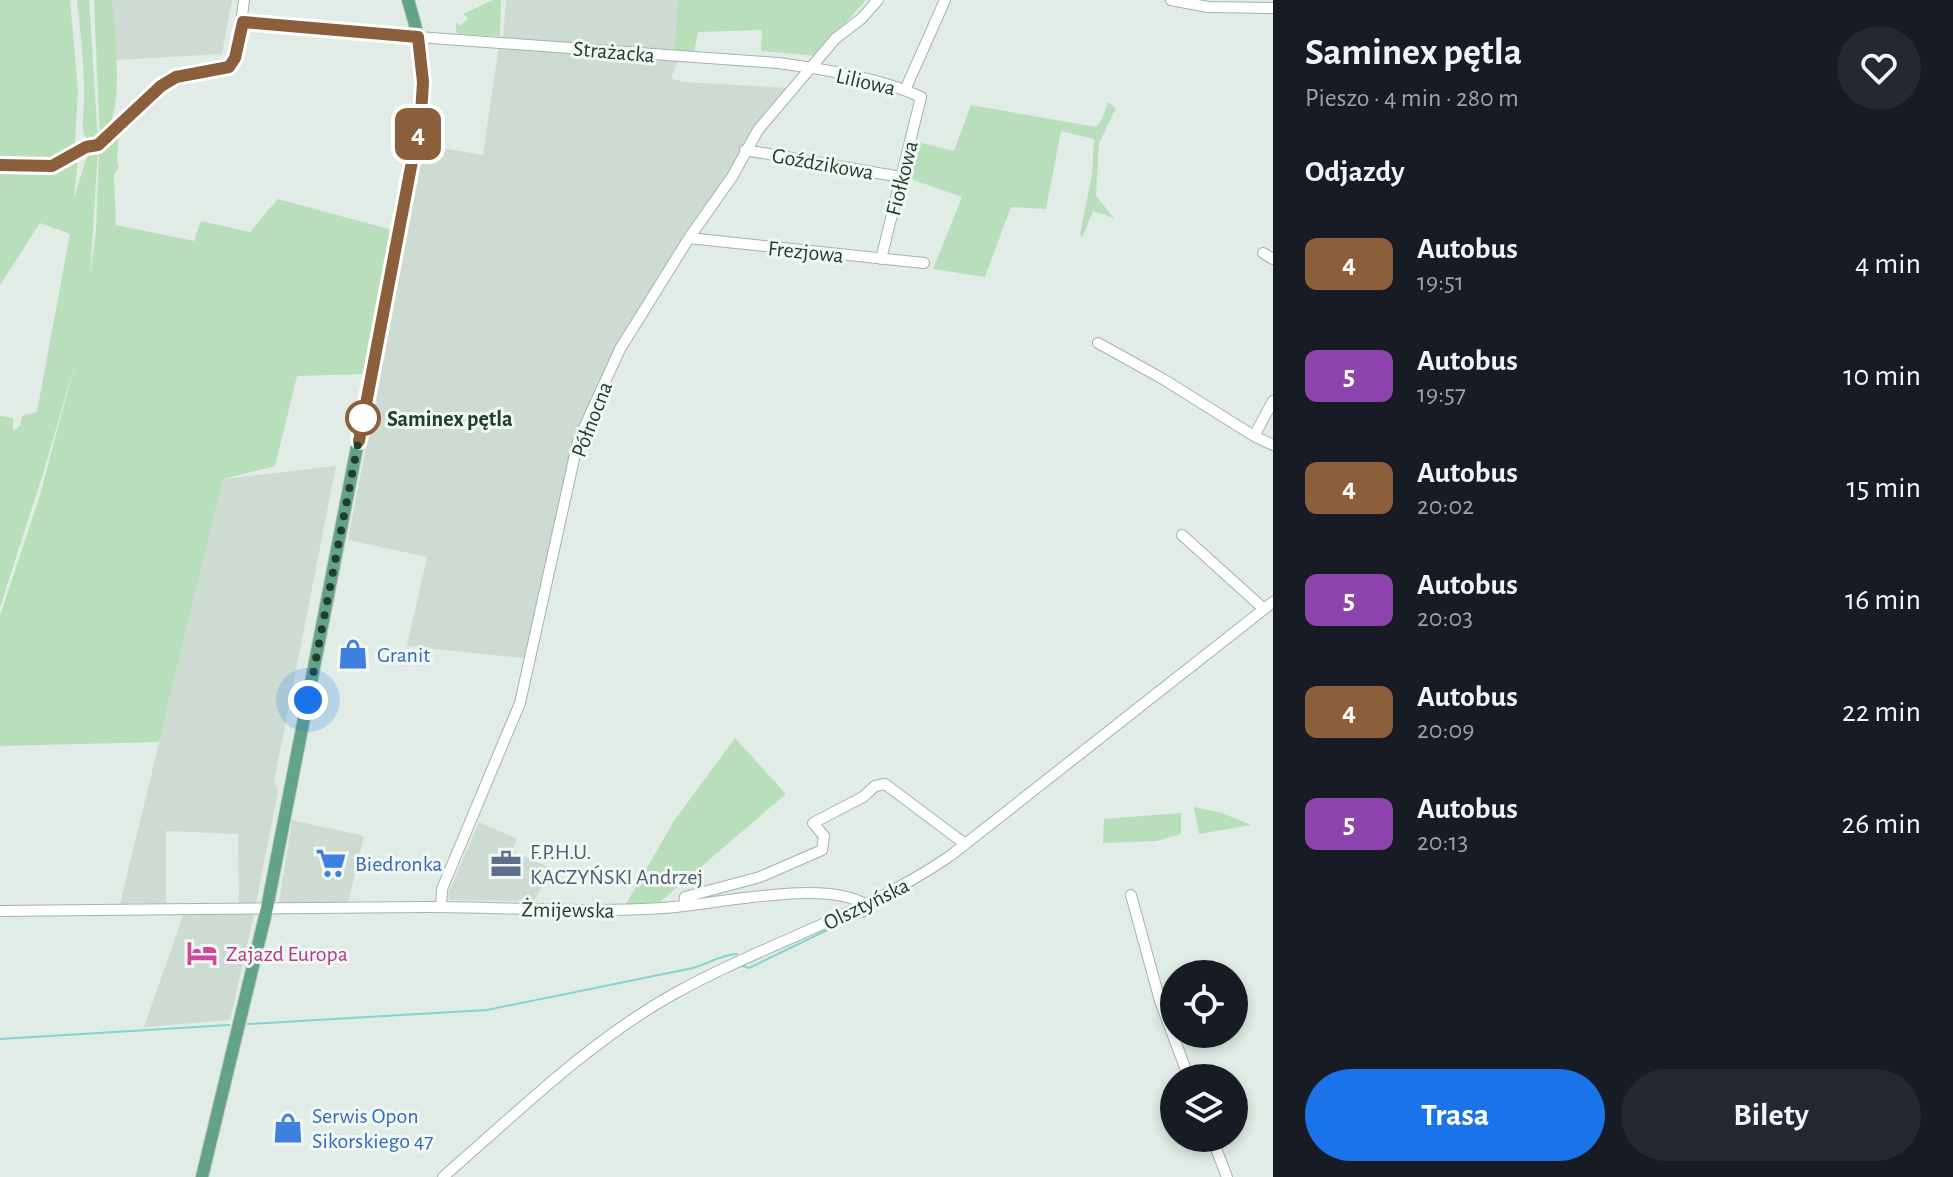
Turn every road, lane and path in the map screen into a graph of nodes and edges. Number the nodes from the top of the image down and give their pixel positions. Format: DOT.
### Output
graph roads {
  1 [pos="244,0"];
  2 [pos="408,0"];
  3 [pos="878,0"];
  4 [pos="945,0"];
  5 [pos="1171,0"];
  6 [pos="1273,8"];
  7 [pos="418,37"];
  8 [pos="811,68"];
  9 [pos="905,90"];
  10 [pos="921,97"];
  11 [pos="745,150"];
  12 [pos="0,165"];
  13 [pos="901,177"];
  14 [pos="689,238"];
  15 [pos="881,259"];
  16 [pos="924,263"];
  17 [pos="1098,343"];
  18 [pos="1273,401"];
  19 [pos="1254,436"];
  20 [pos="1273,445"];
  21 [pos="1182,535"];
  22 [pos="1269,606"];
  23 [pos="965,844"];
  24 [pos="1131,895"];
  25 [pos="866,905"];
  26 [pos="684,906"];
  27 [pos="441,907"];
  28 [pos="267,908"];
  29 [pos="0,911"];
  30 [pos="1184,1064"];
  31 [pos="1217,1152"];
  32 [pos="202,1177"];
  33 [pos="443,1177"];
  34 [pos="1227,1177"];
  1 -- 12 [label="street"];
  2 -- 7 [label="main road"];
  3 -- 8 [label="street, Północna"];
  4 -- 9 [label="street"];
  5 -- 6 [label="street"];
  7 -- 8 [label="street, Strażacka"];
  7 -- 28 [label="main road"];
  8 -- 9 [label="street, Liliowa"];
  8 -- 11 [label="street, Północna"];
  9 -- 10 [label="street, Liliowa"];
  10 -- 13 [label="street, Fiołkowa"];
  11 -- 13 [label="street, Goździkowa"];
  11 -- 14 [label="street, Północna"];
  13 -- 15 [label="street, Fiołkowa"];
  14 -- 15 [label="street, Frezjowa"];
  14 -- 27 [label="street, Północna"];
  15 -- 16 [label="street, Frezjowa"];
  17 -- 19 [label="street"];
  18 -- 19 [label="street"];
  19 -- 20 [label="street"];
  21 -- 22 [label="street"];
  22 -- 23 [label="street, Olsztyńska"];
  23 -- 25 [label="street, Olsztyńska"];
  23 -- 26 [label="street"];
  24 -- 30 [label="street"];
  25 -- 26 [label="street, Żmijewska"];
  25 -- 33 [label="street, Olsztyńska"];
  26 -- 27 [label="street, Żmijewska"];
  27 -- 28 [label="street, Żmijewska"];
  28 -- 29 [label="street, Żmijewska"];
  28 -- 32 [label="main road"];
  31 -- 34 [label="street"];
}
